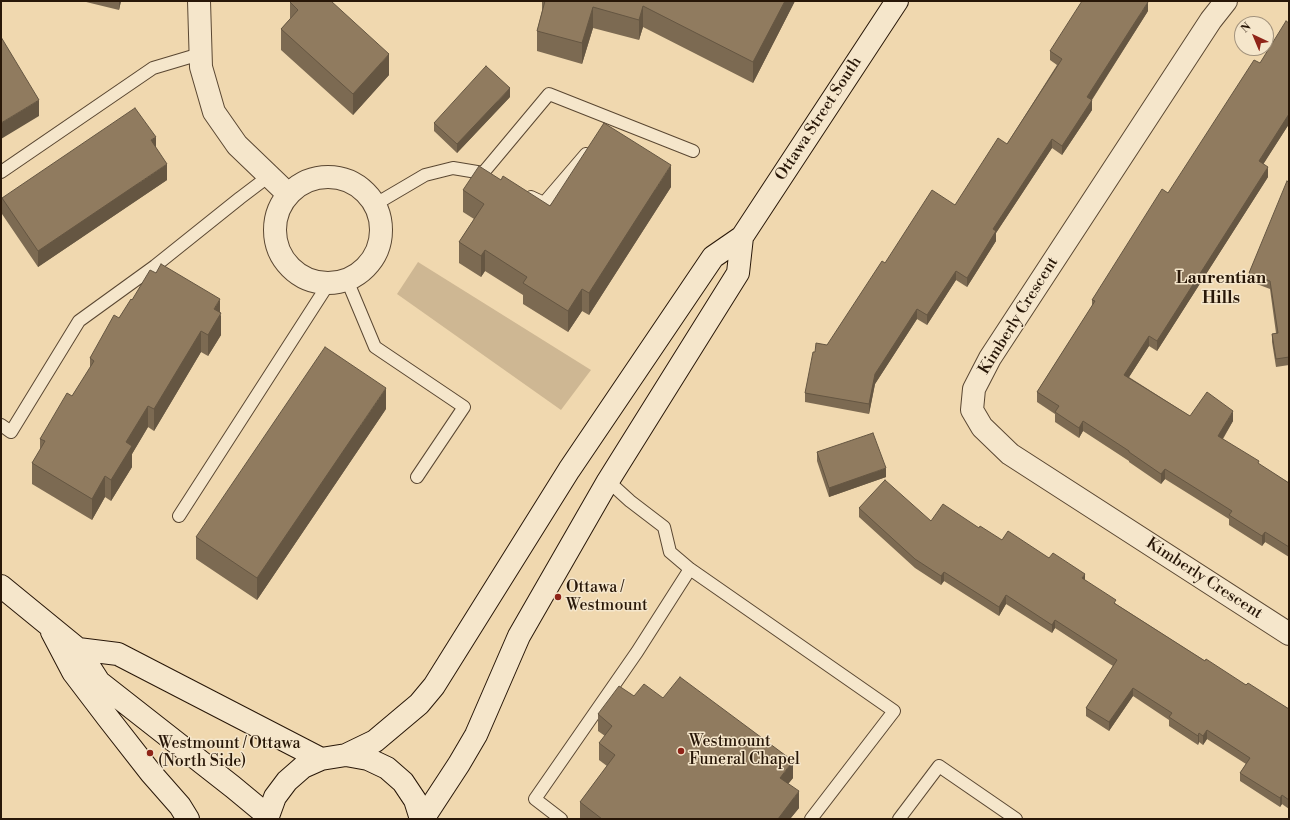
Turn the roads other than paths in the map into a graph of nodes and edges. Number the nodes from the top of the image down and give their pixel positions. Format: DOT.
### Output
graph roads {
  1 [pos="199,1"];
  2 [pos="897,1"];
  3 [pos="1226,1"];
  4 [pos="200,54"];
  5 [pos="615,120"];
  6 [pos="605,132"];
  7 [pos="595,144"];
  8 [pos="693,151"];
  9 [pos="1,172"];
  10 [pos="483,173"];
  11 [pos="269,176"];
  12 [pos="497,180"];
  13 [pos="524,193"];
  14 [pos="288,194"];
  15 [pos="374,205"];
  16 [pos="742,237"];
  17 [pos="338,281"];
  18 [pos="1,426"];
  19 [pos="418,477"];
  20 [pos="608,481"];
  21 [pos="179,516"];
  22 [pos="690,569"];
  23 [pos="1,586"];
  24 [pos="47,624"];
  25 [pos="1289,634"];
  26 [pos="78,649"];
  27 [pos="346,755"];
  28 [pos="321,759"];
  29 [pos="268,818"];
  30 [pos="188,819"];
  31 [pos="422,819"];
  32 [pos="561,819"];
  33 [pos="811,819"];
  34 [pos="899,819"];
  35 [pos="1016,819"];
  1 -- 4 [label="main road"];
  2 -- 16 [label="main road, Ottawa Street South"];
  3 -- 25 [label="main road, Kimberly Crescent"];
  4 -- 9 [label="lane"];
  4 -- 11 [label="main road"];
  5 -- 6 [label="lane"];
  5 -- 8 [label="lane"];
  5 -- 10 [label="lane"];
  7 -- 13 [label="lane"];
  10 -- 12 [label="lane"];
  10 -- 15 [label="lane"];
  11 -- 14 [label="main road"];
  11 -- 18 [label="lane"];
  14 -- 15 [label="main road"];
  14 -- 17 [label="main road"];
  15 -- 17 [label="main road"];
  16 -- 20 [label="main road"];
  16 -- 27 [label="main road"];
  17 -- 19 [label="lane"];
  17 -- 21 [label="lane"];
  20 -- 22 [label="lane"];
  20 -- 31 [label="main road"];
  22 -- 32 [label="lane"];
  22 -- 33 [label="lane"];
  23 -- 24 [label="main road"];
  24 -- 26 [label="main road"];
  24 -- 30 [label="main road"];
  26 -- 28 [label="main road"];
  26 -- 29 [label="main road"];
  27 -- 28 [label="main road"];
  27 -- 31 [label="main road"];
  28 -- 29 [label="main road"];
  34 -- 35 [label="lane"];
}
